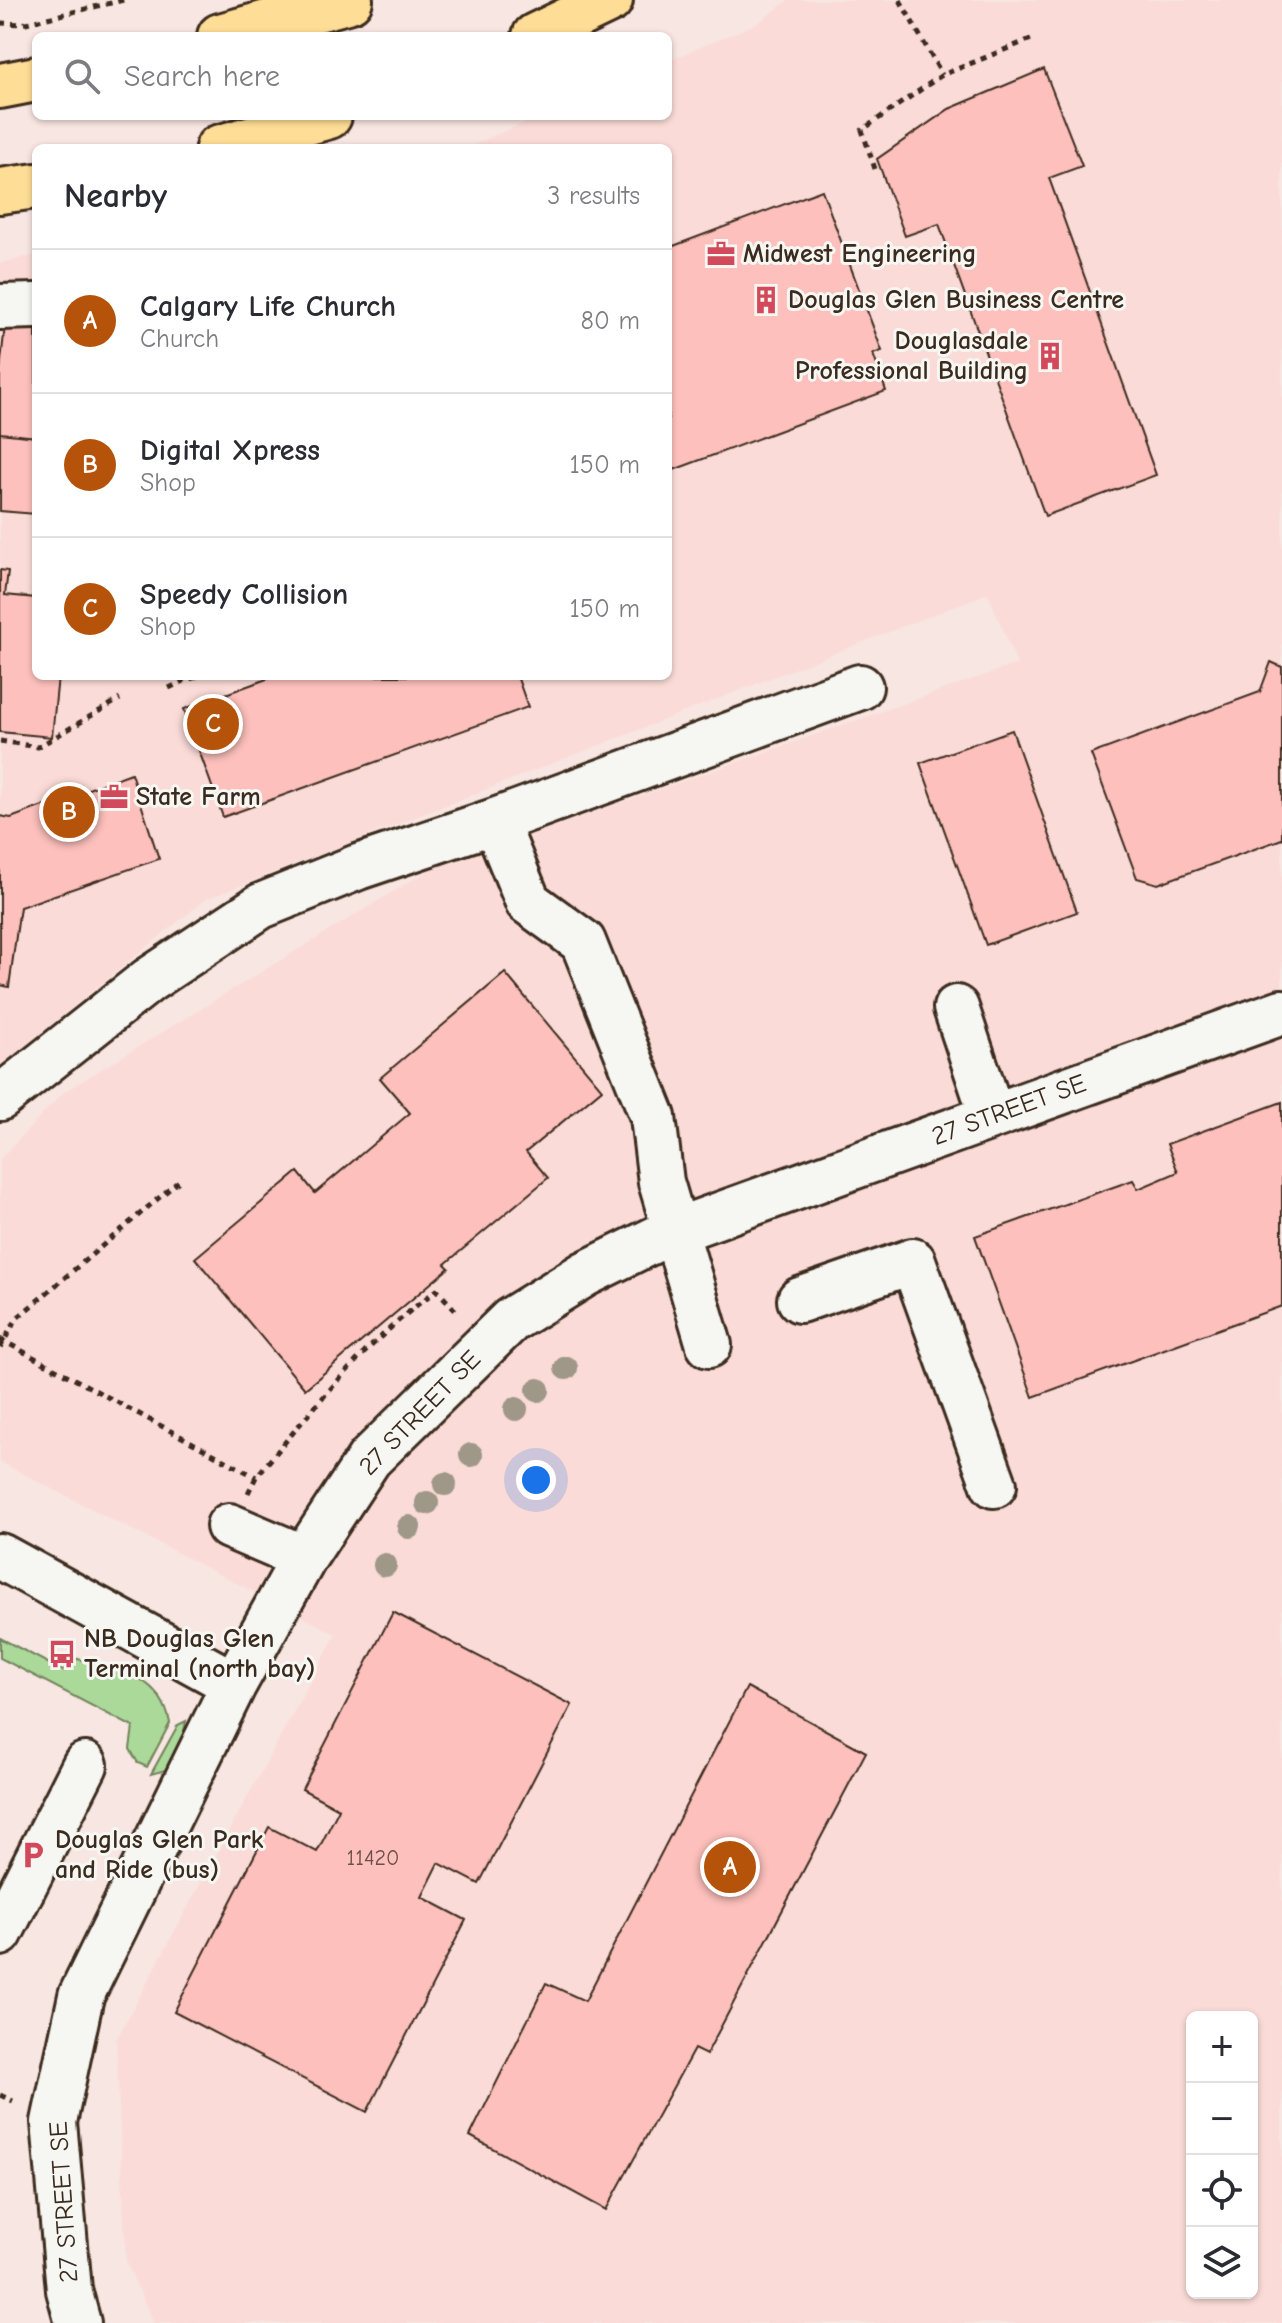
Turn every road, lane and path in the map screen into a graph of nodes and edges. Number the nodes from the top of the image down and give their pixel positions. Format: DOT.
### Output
graph roads {
  1 [pos="124,0"];
  2 [pos="350,0"];
  3 [pos="610,0"];
  4 [pos="900,0"];
  5 [pos="0,23"];
  6 [pos="234,32"];
  7 [pos="543,32"];
  8 [pos="1036,37"];
  9 [pos="942,75"];
  10 [pos="32,80"];
  11 [pos="0,86"];
  12 [pos="315,120"];
  13 [pos="232,144"];
  14 [pos="875,169"];
  15 [pos="32,187"];
  16 [pos="0,191"];
  17 [pos="32,306"];
  18 [pos="0,307"];
  19 [pos="181,680"];
  20 [pos="860,687"];
  21 [pos="169,688"];
  22 [pos="120,699"];
  23 [pos="0,741"];
  24 [pos="495,821"];
  25 [pos="956,1008"];
  26 [pos="1282,1012"];
  27 [pos="0,1098"];
  28 [pos="992,1116"];
  29 [pos="180,1180"];
  30 [pos="677,1230"];
  31 [pos="800,1300"];
  32 [pos="456,1311"];
  33 [pos="1,1340"];
  34 [pos="709,1345"];
  35 [pos="0,1348"];
  36 [pos="256,1477"];
  37 [pos="994,1485"];
  38 [pos="236,1514"];
  39 [pos="0,1556"];
  40 [pos="304,1558"];
  41 [pos="234,1684"];
  42 [pos="85,1765"];
  43 [pos="0,1933"];
  44 [pos="0,2095"];
  45 [pos="13,2101"];
  46 [pos="78,2323"];
  1 -- 5 [label="path"];
  2 -- 6 [label="main road"];
  3 -- 7 [label="main road"];
  4 -- 9 [label="path"];
  8 -- 9 [label="path"];
  9 -- 14 [label="path"];
  10 -- 11 [label="main road"];
  12 -- 13 [label="main road"];
  15 -- 16 [label="main road"];
  17 -- 18 [label="street"];
  19 -- 21 [label="path"];
  20 -- 24 [label="street"];
  22 -- 23 [label="path"];
  24 -- 27 [label="street"];
  24 -- 30 [label="street"];
  25 -- 28 [label="street"];
  26 -- 28 [label="street, 27 STREET SE"];
  28 -- 30 [label="street, 27 STREET SE"];
  29 -- 33 [label="path"];
  30 -- 34 [label="street"];
  30 -- 40 [label="street, 27 STREET SE"];
  31 -- 37 [label="street"];
  32 -- 36 [label="path"];
  33 -- 35 [label="path"];
  33 -- 36 [label="path"];
  36 -- 38 [label="path"];
  38 -- 40 [label="street"];
  39 -- 41 [label="street"];
  40 -- 41 [label="street, 27 STREET SE"];
  41 -- 46 [label="street, 27 STREET SE"];
  42 -- 43 [label="street"];
  44 -- 45 [label="path"];
}
